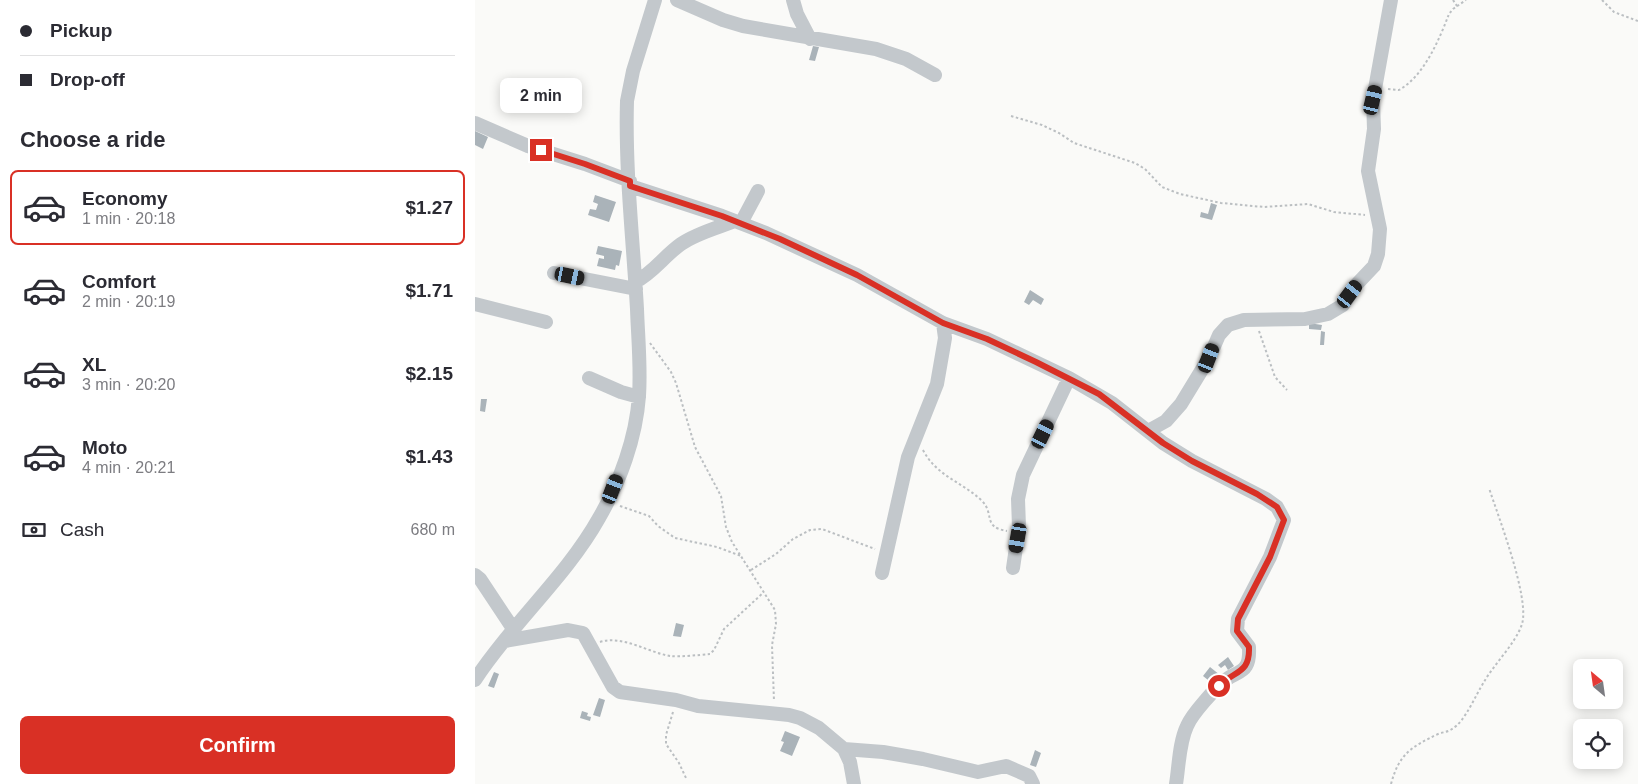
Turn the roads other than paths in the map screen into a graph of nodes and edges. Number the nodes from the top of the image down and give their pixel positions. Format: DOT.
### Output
graph roads {
  1 [pos="655,0"];
  2 [pos="677,0"];
  3 [pos="793,0"];
  4 [pos="1391,0"];
  5 [pos="810,39"];
  6 [pos="935,75"];
  7 [pos="475,123"];
  8 [pos="630,184"];
  9 [pos="758,190"];
  10 [pos="738,222"];
  11 [pos="554,273"];
  12 [pos="636,286"];
  13 [pos="475,304"];
  14 [pos="546,322"];
  15 [pos="943,323"];
  16 [pos="589,378"];
  17 [pos="1069,378"];
  18 [pos="639,397"];
  19 [pos="1148,431"];
  20 [pos="1013,568"];
  21 [pos="882,573"];
  22 [pos="475,575"];
  23 [pos="509,636"];
  24 [pos="475,680"];
  25 [pos="843,749"];
  26 [pos="854,784"];
  27 [pos="1033,784"];
  28 [pos="1176,784"];
  1 -- 8 [label="street"];
  2 -- 5 [label="street"];
  3 -- 5 [label="street"];
  4 -- 19 [label="street"];
  5 -- 6 [label="street"];
  7 -- 8 [label="street"];
  8 -- 10 [label="street"];
  8 -- 12 [label="street"];
  9 -- 10 [label="street"];
  10 -- 12 [label="street"];
  10 -- 15 [label="street"];
  11 -- 12 [label="street"];
  12 -- 18 [label="street"];
  13 -- 14 [label="street"];
  15 -- 17 [label="street"];
  15 -- 21 [label="street"];
  16 -- 18 [label="street"];
  17 -- 19 [label="street"];
  17 -- 20 [label="street"];
  18 -- 23 [label="street"];
  19 -- 28 [label="street"];
  22 -- 23 [label="street"];
  23 -- 24 [label="street"];
  23 -- 25 [label="street"];
  25 -- 26 [label="street"];
  25 -- 27 [label="street"];
}
